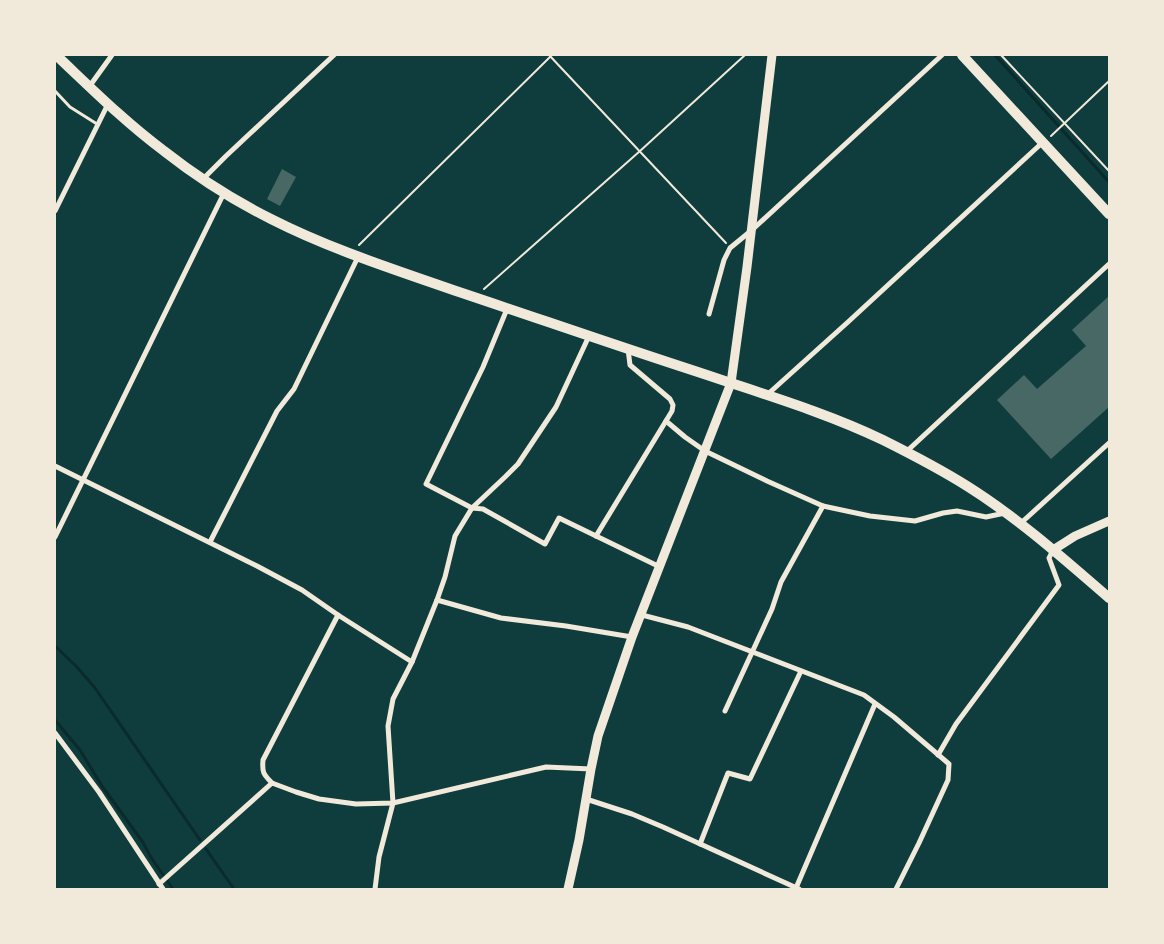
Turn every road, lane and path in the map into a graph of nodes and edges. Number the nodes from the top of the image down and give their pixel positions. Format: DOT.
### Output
graph roads {
  1 [pos="112,55"];
  2 [pos="334,55"];
  3 [pos="551,55"];
  4 [pos="745,55"];
  5 [pos="772,55"];
  6 [pos="942,55"];
  7 [pos="962,55"];
  8 [pos="1002,55"];
  9 [pos="57,59"];
  10 [pos="1109,81"];
  11 [pos="89,87"];
  12 [pos="55,91"];
  13 [pos="108,104"];
  14 [pos="1065,122"];
  15 [pos="98,124"];
  16 [pos="1043,142"];
  17 [pos="640,151"];
  18 [pos="1109,171"];
  19 [pos="202,179"];
  20 [pos="224,193"];
  21 [pos="55,211"];
  22 [pos="1109,214"];
  23 [pos="752,230"];
  24 [pos="730,248"];
  25 [pos="354,255"];
  26 [pos="1109,264"];
  27 [pos="475,297"];
  28 [pos="508,308"];
  29 [pos="709,314"];
  30 [pos="589,336"];
  31 [pos="628,349"];
  32 [pos="731,383"];
  33 [pos="767,394"];
  34 [pos="666,421"];
  35 [pos="1109,443"];
  36 [pos="705,451"];
  37 [pos="906,452"];
  38 [pos="55,466"];
  39 [pos="83,480"];
  40 [pos="824,506"];
  41 [pos="472,508"];
  42 [pos="1006,513"];
  43 [pos="1109,521"];
  44 [pos="1020,524"];
  45 [pos="596,536"];
  46 [pos="55,537"];
  47 [pos="210,542"];
  48 [pos="1053,550"];
  49 [pos="660,567"];
  50 [pos="1109,598"];
  51 [pos="437,600"];
  52 [pos="338,615"];
  53 [pos="642,615"];
  54 [pos="632,637"];
  55 [pos="751,652"];
  56 [pos="412,662"];
  57 [pos="801,671"];
  58 [pos="875,704"];
  59 [pos="725,711"];
  60 [pos="55,733"];
  61 [pos="938,755"];
  62 [pos="591,769"];
  63 [pos="272,783"];
  64 [pos="586,799"];
  65 [pos="393,803"];
  66 [pos="700,844"];
  67 [pos="161,886"];
  68 [pos="798,888"];
  69 [pos="375,889"];
  70 [pos="568,889"];
  71 [pos="896,889"];
  1 -- 11 [label="street"];
  2 -- 19 [label="street"];
  3 -- 17 [label="path"];
  3 -- 25 [label="path"];
  4 -- 17 [label="path"];
  5 -- 23 [label="main road"];
  6 -- 23 [label="street"];
  7 -- 16 [label="main road"];
  8 -- 14 [label="path"];
  9 -- 11 [label="main road"];
  10 -- 14 [label="path"];
  11 -- 13 [label="main road"];
  12 -- 15 [label="lane"];
  13 -- 15 [label="street"];
  13 -- 19 [label="main road"];
  14 -- 16 [label="path"];
  14 -- 18 [label="path"];
  15 -- 21 [label="street"];
  16 -- 22 [label="main road"];
  16 -- 33 [label="street"];
  17 -- 24 [label="path"];
  17 -- 27 [label="path"];
  19 -- 20 [label="main road"];
  20 -- 25 [label="main road"];
  20 -- 39 [label="street"];
  23 -- 24 [label="street"];
  23 -- 32 [label="main road"];
  24 -- 29 [label="street"];
  25 -- 27 [label="main road"];
  25 -- 47 [label="street"];
  26 -- 37 [label="street"];
  27 -- 28 [label="main road"];
  28 -- 30 [label="main road"];
  28 -- 41 [label="street"];
  30 -- 31 [label="main road"];
  30 -- 41 [label="street"];
  31 -- 32 [label="main road"];
  31 -- 34 [label="street"];
  32 -- 33 [label="main road"];
  32 -- 36 [label="main road"];
  33 -- 37 [label="main road"];
  34 -- 36 [label="street"];
  34 -- 45 [label="street"];
  35 -- 44 [label="street"];
  36 -- 40 [label="street"];
  36 -- 49 [label="main road"];
  37 -- 42 [label="main road"];
  38 -- 39 [label="street"];
  39 -- 46 [label="street"];
  39 -- 47 [label="street"];
  40 -- 42 [label="street"];
  40 -- 55 [label="street"];
  41 -- 45 [label="street"];
  41 -- 51 [label="street"];
  42 -- 44 [label="main road"];
  43 -- 48 [label="main road"];
  44 -- 48 [label="main road"];
  45 -- 49 [label="street"];
  47 -- 52 [label="street"];
  48 -- 50 [label="main road"];
  48 -- 61 [label="street"];
  49 -- 53 [label="main road"];
  51 -- 54 [label="street"];
  51 -- 56 [label="street"];
  52 -- 56 [label="street"];
  52 -- 63 [label="street"];
  53 -- 54 [label="main road"];
  53 -- 55 [label="street"];
  54 -- 62 [label="main road"];
  55 -- 57 [label="street"];
  55 -- 59 [label="street"];
  56 -- 65 [label="street"];
  57 -- 58 [label="street"];
  57 -- 66 [label="street"];
  58 -- 61 [label="street"];
  58 -- 68 [label="street"];
  60 -- 67 [label="street"];
  61 -- 71 [label="street"];
  62 -- 64 [label="main road"];
  62 -- 65 [label="street"];
  63 -- 65 [label="street"];
  63 -- 67 [label="street"];
  64 -- 66 [label="street"];
  64 -- 70 [label="main road"];
  65 -- 69 [label="street"];
  66 -- 68 [label="street"];
}
